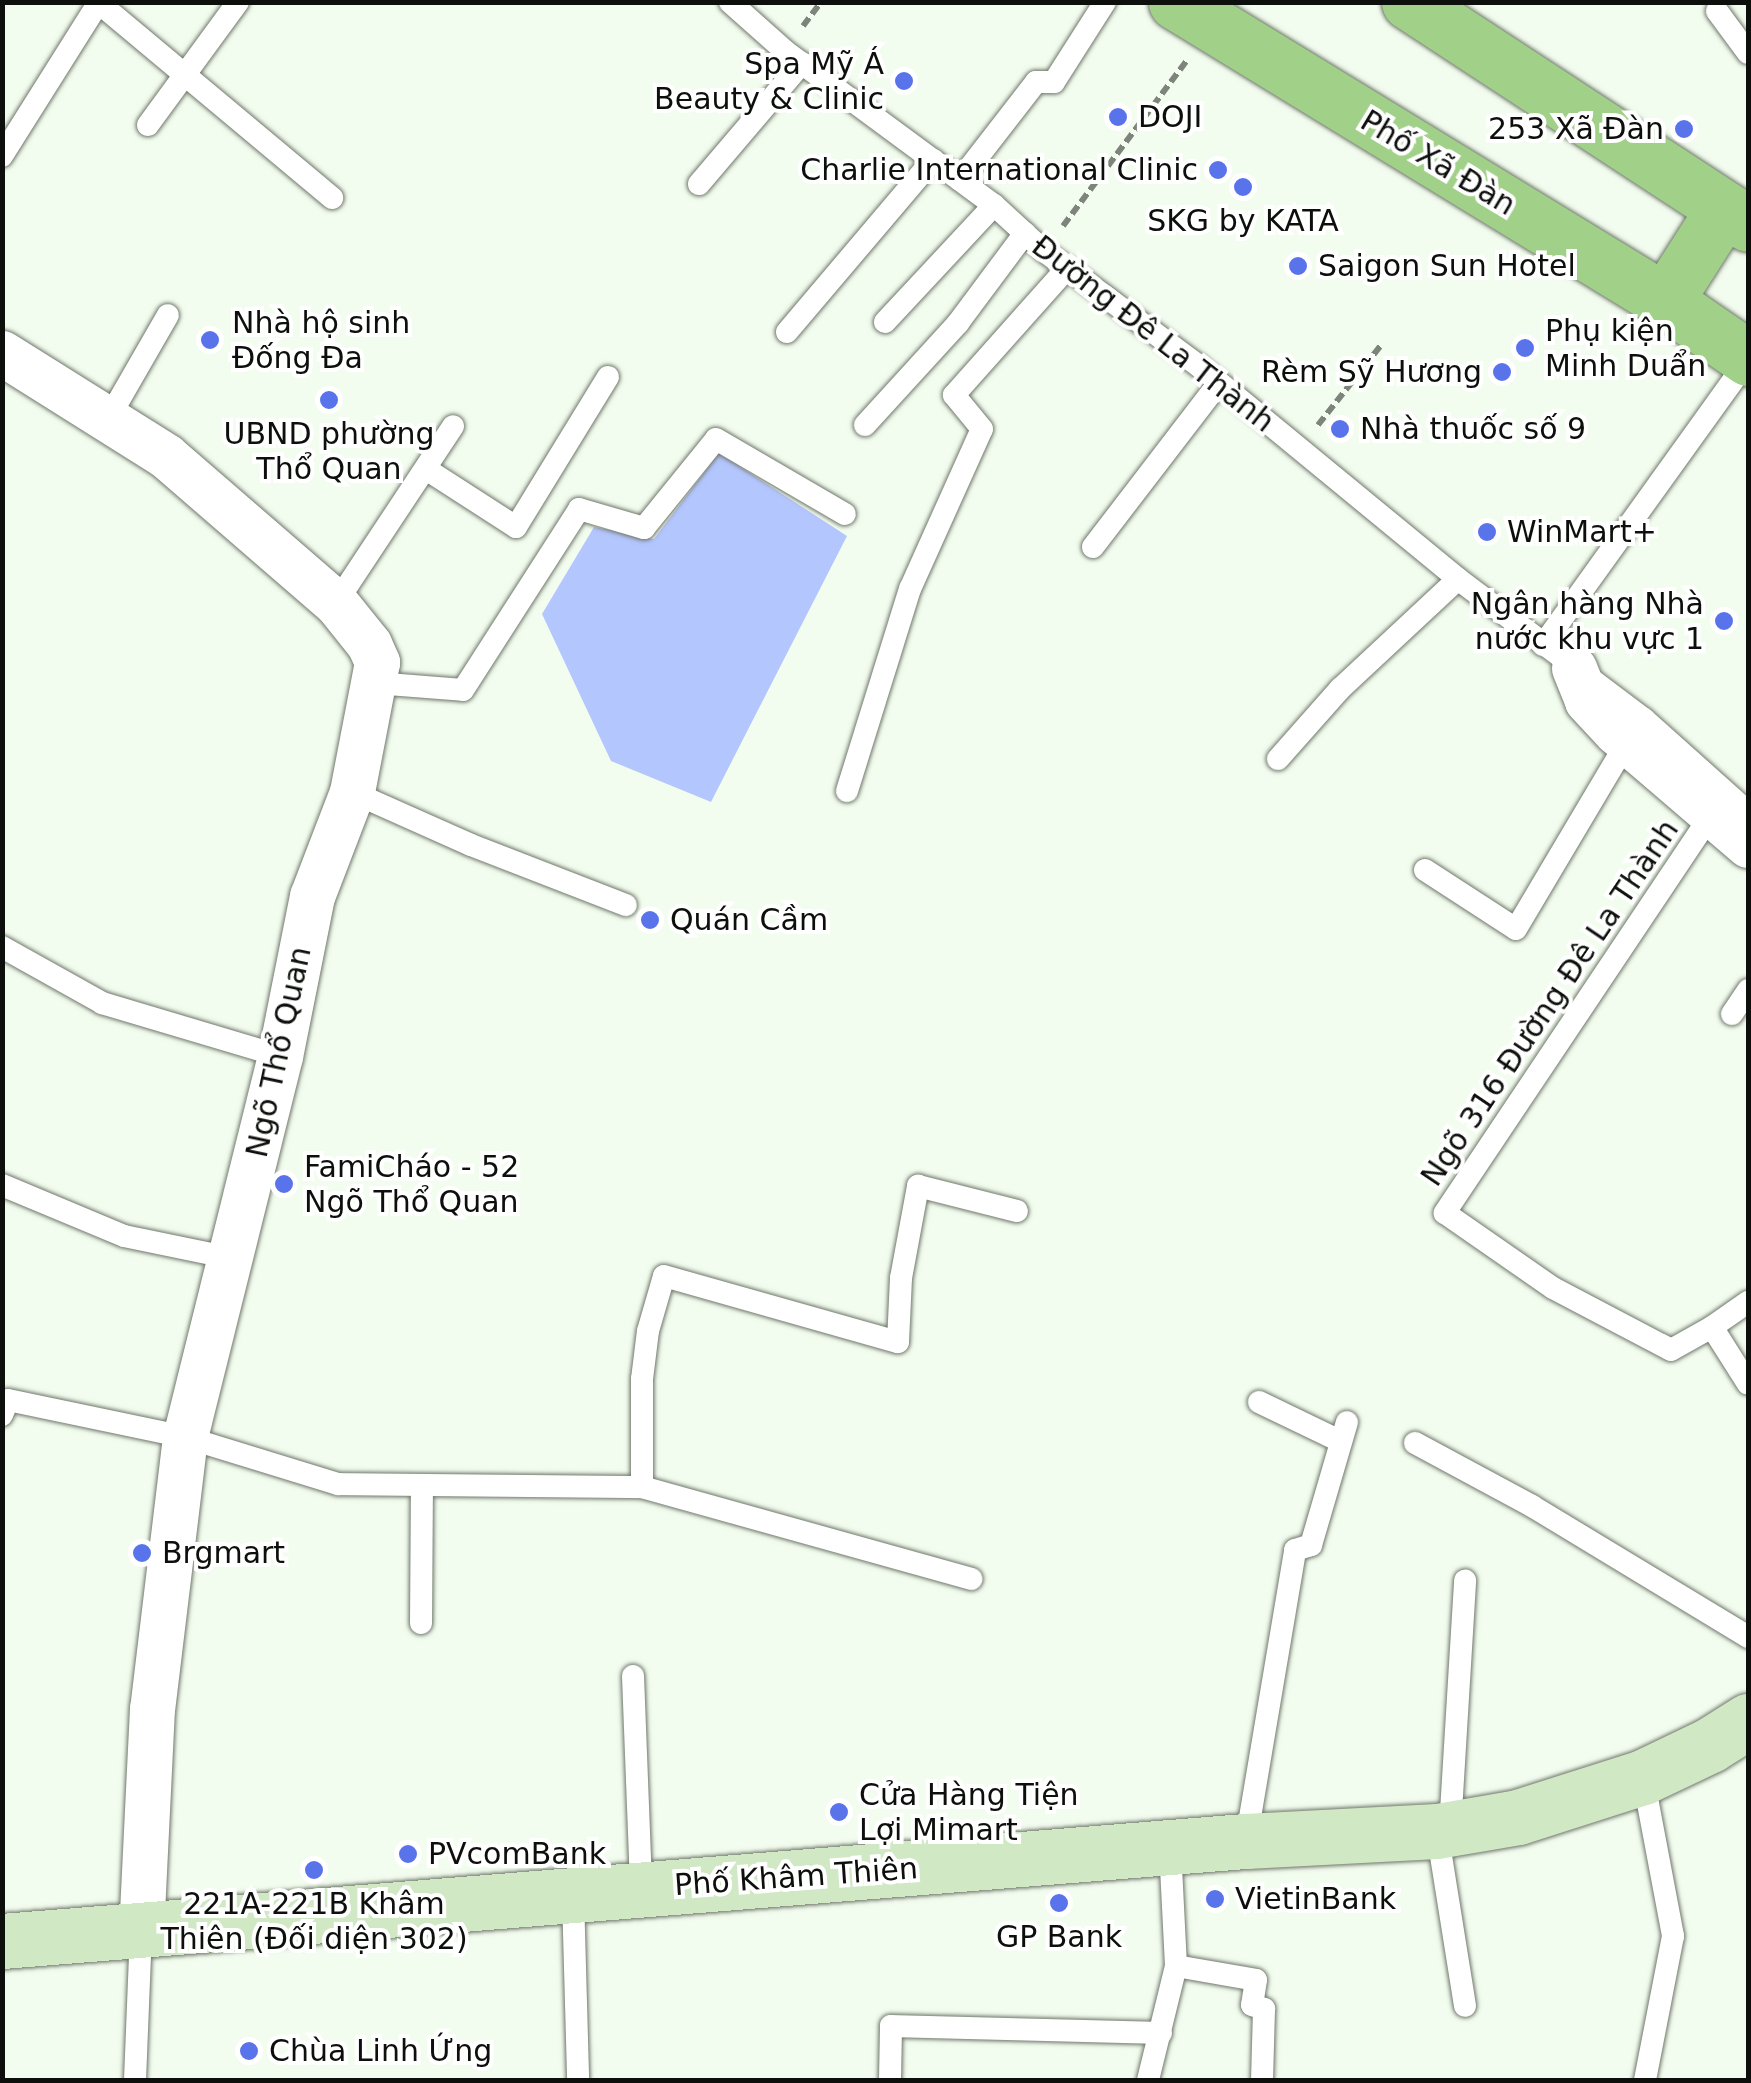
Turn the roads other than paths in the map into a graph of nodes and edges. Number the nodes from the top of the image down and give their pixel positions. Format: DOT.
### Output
graph roads {
  1 [pos="238,2"];
  2 [pos="730,2"];
  3 [pos="1106,2"];
  4 [pos="1409,2"];
  5 [pos="99,3"];
  6 [pos="1717,12"];
  7 [pos="1193,14"];
  8 [pos="1748,53"];
  9 [pos="802,63"];
  10 [pos="185,75"];
  11 [pos="148,126"];
  12 [pos="2,156"];
  13 [pos="932,160"];
  14 [pos="960,180"];
  15 [pos="699,184"];
  16 [pos="332,198"];
  17 [pos="994,205"];
  18 [pos="1736,217"];
  19 [pos="1025,233"];
  20 [pos="1067,268"];
  21 [pos="1665,302"];
  22 [pos="168,315"];
  23 [pos="885,322"];
  24 [pos="787,332"];
  25 [pos="2,353"];
  26 [pos="1748,359"];
  27 [pos="608,377"];
  28 [pos="1219,383"];
  29 [pos="107,420"];
  30 [pos="864,425"];
  31 [pos="452,426"];
  32 [pos="426,470"];
  33 [pos="845,514"];
  34 [pos="1093,547"];
  35 [pos="1458,579"];
  36 [pos="336,603"];
  37 [pos="1559,657"];
  38 [pos="375,683"];
  39 [pos="1626,742"];
  40 [pos="1278,759"];
  41 [pos="847,791"];
  42 [pos="352,792"];
  43 [pos="1730,814"];
  44 [pos="1748,845"];
  45 [pos="1425,870"];
  46 [pos="626,905"];
  47 [pos="2,947"];
  48 [pos="1748,990"];
  49 [pos="1732,1014"];
  50 [pos="280,1056"];
  51 [pos="2,1185"];
  52 [pos="1017,1211"];
  53 [pos="231,1258"];
  54 [pos="1748,1302"];
  55 [pos="1712,1327"];
  56 [pos="1748,1384"];
  57 [pos="1259,1402"];
  58 [pos="2,1415"];
  59 [pos="185,1436"];
  60 [pos="1415,1443"];
  61 [pos="422,1486"];
  62 [pos="642,1487"];
  63 [pos="971,1579"];
  64 [pos="1465,1580"];
  65 [pos="421,1623"];
  66 [pos="1748,1637"];
  67 [pos="633,1676"];
  68 [pos="1748,1720"];
  69 [pos="1643,1777"];
  70 [pos="1443,1830"];
  71 [pos="1246,1841"];
  72 [pos="1170,1847"];
  73 [pos="641,1890"];
  74 [pos="573,1896"];
  75 [pos="140,1931"];
  76 [pos="2,1941"];
  77 [pos="1176,1966"];
  78 [pos="1465,2006"];
  79 [pos="1161,2033"];
  80 [pos="135,2080"];
  81 [pos="578,2080"];
  82 [pos="890,2080"];
  83 [pos="1148,2080"];
  84 [pos="1262,2080"];
  85 [pos="1644,2080"];
  1 -- 10 [label="lane"];
  2 -- 9 [label="lane, Đường Đê La Thành"];
  3 -- 14 [label="lane"];
  4 -- 18 [label="main road"];
  5 -- 10 [label="lane"];
  5 -- 12 [label="lane"];
  6 -- 8 [label="lane"];
  7 -- 21 [label="main road, Phố Xã Đàn"];
  9 -- 13 [label="lane, Đường Đê La Thành"];
  9 -- 15 [label="lane"];
  10 -- 11 [label="lane"];
  10 -- 16 [label="lane"];
  13 -- 14 [label="lane, Đường Đê La Thành"];
  13 -- 24 [label="lane"];
  14 -- 17 [label="lane, Đường Đê La Thành"];
  17 -- 19 [label="lane, Đường Đê La Thành"];
  17 -- 23 [label="lane"];
  18 -- 21 [label="main road"];
  19 -- 20 [label="lane, Đường Đê La Thành"];
  19 -- 30 [label="lane"];
  20 -- 28 [label="lane, Đường Đê La Thành"];
  20 -- 41 [label="lane"];
  21 -- 26 [label="main road, Phố Xã Đàn"];
  22 -- 29 [label="lane"];
  25 -- 29 [label="street, Ngõ Thổ Quan"];
  26 -- 37 [label="lane"];
  27 -- 32 [label="lane"];
  28 -- 34 [label="lane"];
  28 -- 35 [label="lane, Đường Đê La Thành"];
  29 -- 36 [label="street, Ngõ Thổ Quan"];
  31 -- 32 [label="lane"];
  32 -- 36 [label="lane"];
  33 -- 38 [label="lane"];
  35 -- 37 [label="lane, Đường Đê La Thành"];
  35 -- 40 [label="lane"];
  36 -- 38 [label="street, Ngõ Thổ Quan"];
  37 -- 39 [label="street, Đường Đê La Thành"];
  37 -- 43 [label="lane, Đường Đê La Thành"];
  38 -- 42 [label="street, Ngõ Thổ Quan"];
  39 -- 43 [label="street, Đường Đê La Thành"];
  39 -- 45 [label="lane"];
  42 -- 46 [label="lane"];
  42 -- 50 [label="street, Ngõ Thổ Quan"];
  43 -- 44 [label="street, Đường Đê La Thành"];
  43 -- 55 [label="lane, Ngõ 316 Đường Đê La Thành"];
  47 -- 50 [label="lane"];
  48 -- 49 [label="lane"];
  50 -- 53 [label="street, Ngõ Thổ Quan"];
  51 -- 53 [label="lane"];
  52 -- 62 [label="lane"];
  53 -- 59 [label="street, Ngõ Thổ Quan"];
  54 -- 55 [label="lane"];
  55 -- 56 [label="lane"];
  57 -- 71 [label="lane"];
  58 -- 59 [label="lane"];
  59 -- 61 [label="lane"];
  59 -- 75 [label="street, Ngõ Thổ Quan"];
  60 -- 66 [label="lane"];
  61 -- 62 [label="lane"];
  61 -- 65 [label="lane"];
  62 -- 63 [label="lane"];
  64 -- 70 [label="lane"];
  67 -- 73 [label="lane"];
  68 -- 69 [label="main road, Phố Khâm Thiên"];
  69 -- 70 [label="main road, Phố Khâm Thiên"];
  69 -- 85 [label="lane"];
  70 -- 71 [label="main road, Phố Khâm Thiên"];
  70 -- 78 [label="lane"];
  71 -- 72 [label="main road, Phố Khâm Thiên"];
  72 -- 73 [label="main road, Phố Khâm Thiên"];
  72 -- 77 [label="lane"];
  73 -- 74 [label="main road, Phố Khâm Thiên"];
  74 -- 75 [label="main road, Phố Khâm Thiên"];
  74 -- 81 [label="lane"];
  75 -- 76 [label="main road, Phố Khâm Thiên"];
  75 -- 80 [label="lane"];
  77 -- 79 [label="lane"];
  77 -- 84 [label="lane"];
  79 -- 82 [label="lane"];
  79 -- 83 [label="lane"];
}
